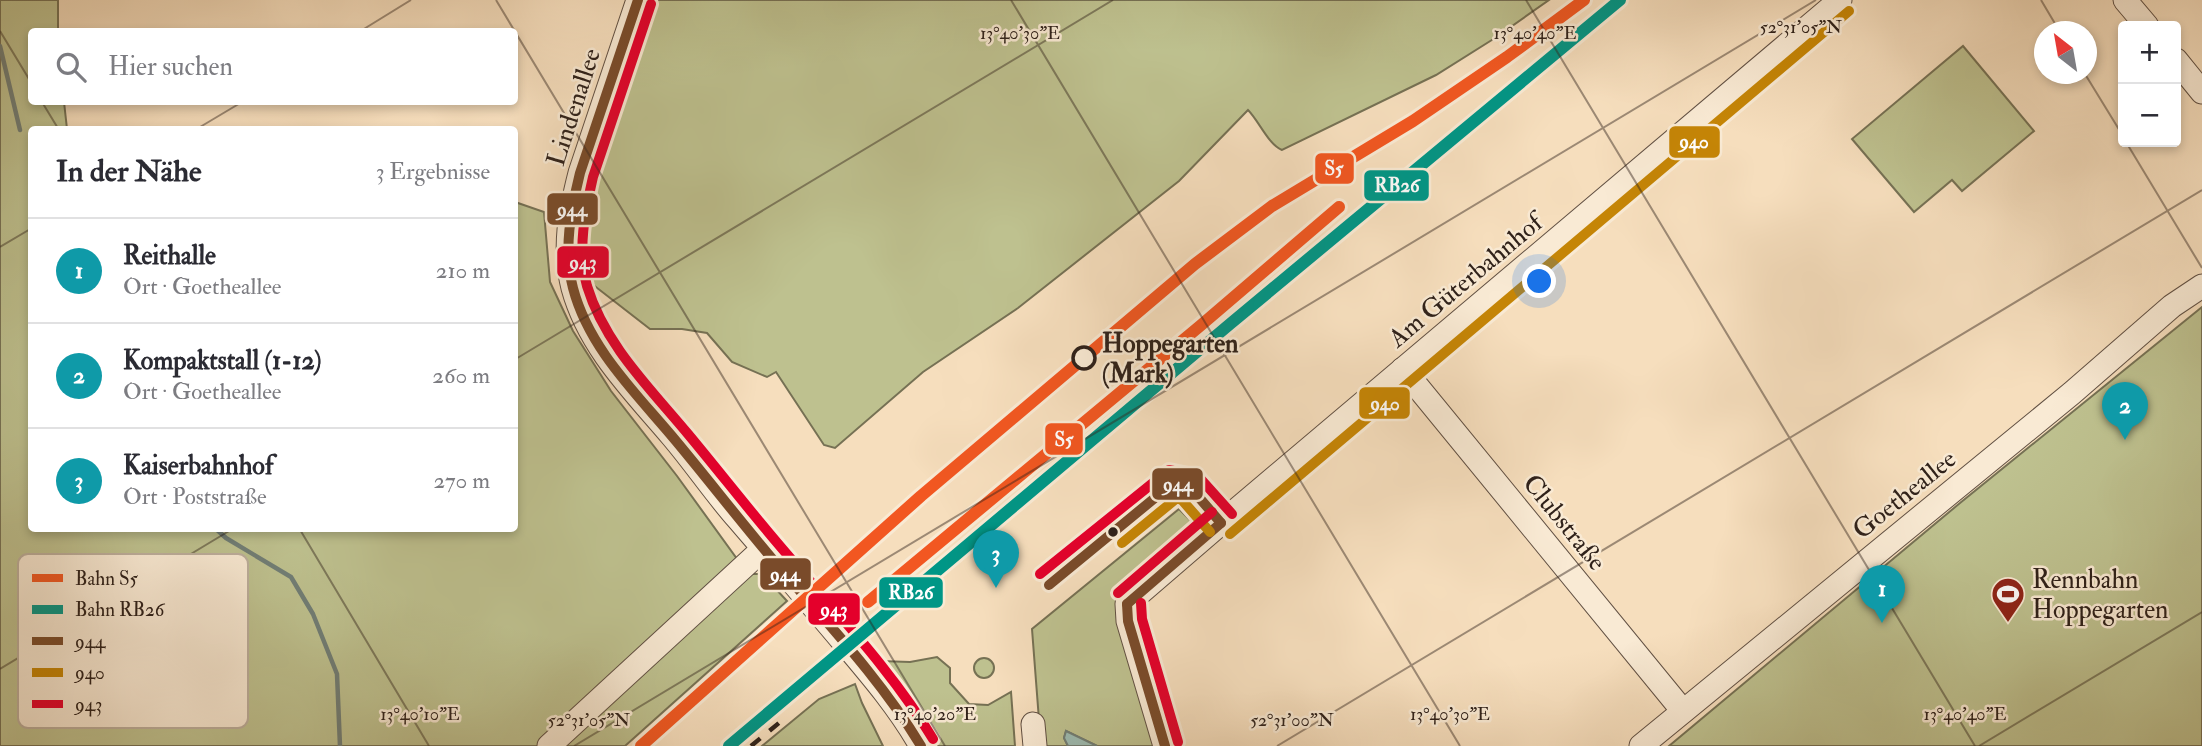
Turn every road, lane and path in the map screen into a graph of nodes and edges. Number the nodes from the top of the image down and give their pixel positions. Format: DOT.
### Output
graph roads {
  1 [pos="638,0"];
  2 [pos="1840,0"];
  3 [pos="2126,0"];
  4 [pos="2143,21"];
  5 [pos="2181,66"];
  6 [pos="2202,92"];
  7 [pos="2202,286"];
  8 [pos="1403,369"];
  9 [pos="764,548"];
  10 [pos="1683,711"];
  11 [pos="917,745"];
  12 [pos="550,746"];
  13 [pos="1165,746"];
  14 [pos="1641,746"];
  1 -- 9 [label="street, Lindenallee"];
  2 -- 8 [label="street, Am Güterbahnhof"];
  3 -- 4 [label="street"];
  5 -- 6 [label="street"];
  7 -- 10 [label="street, Goetheallee"];
  8 -- 10 [label="street, Clubstraße"];
  8 -- 13 [label="street, Am Güterbahnhof"];
  9 -- 11 [label="street, Lindenallee"];
  9 -- 12 [label="street"];
  10 -- 14 [label="street, Goetheallee"];
}
